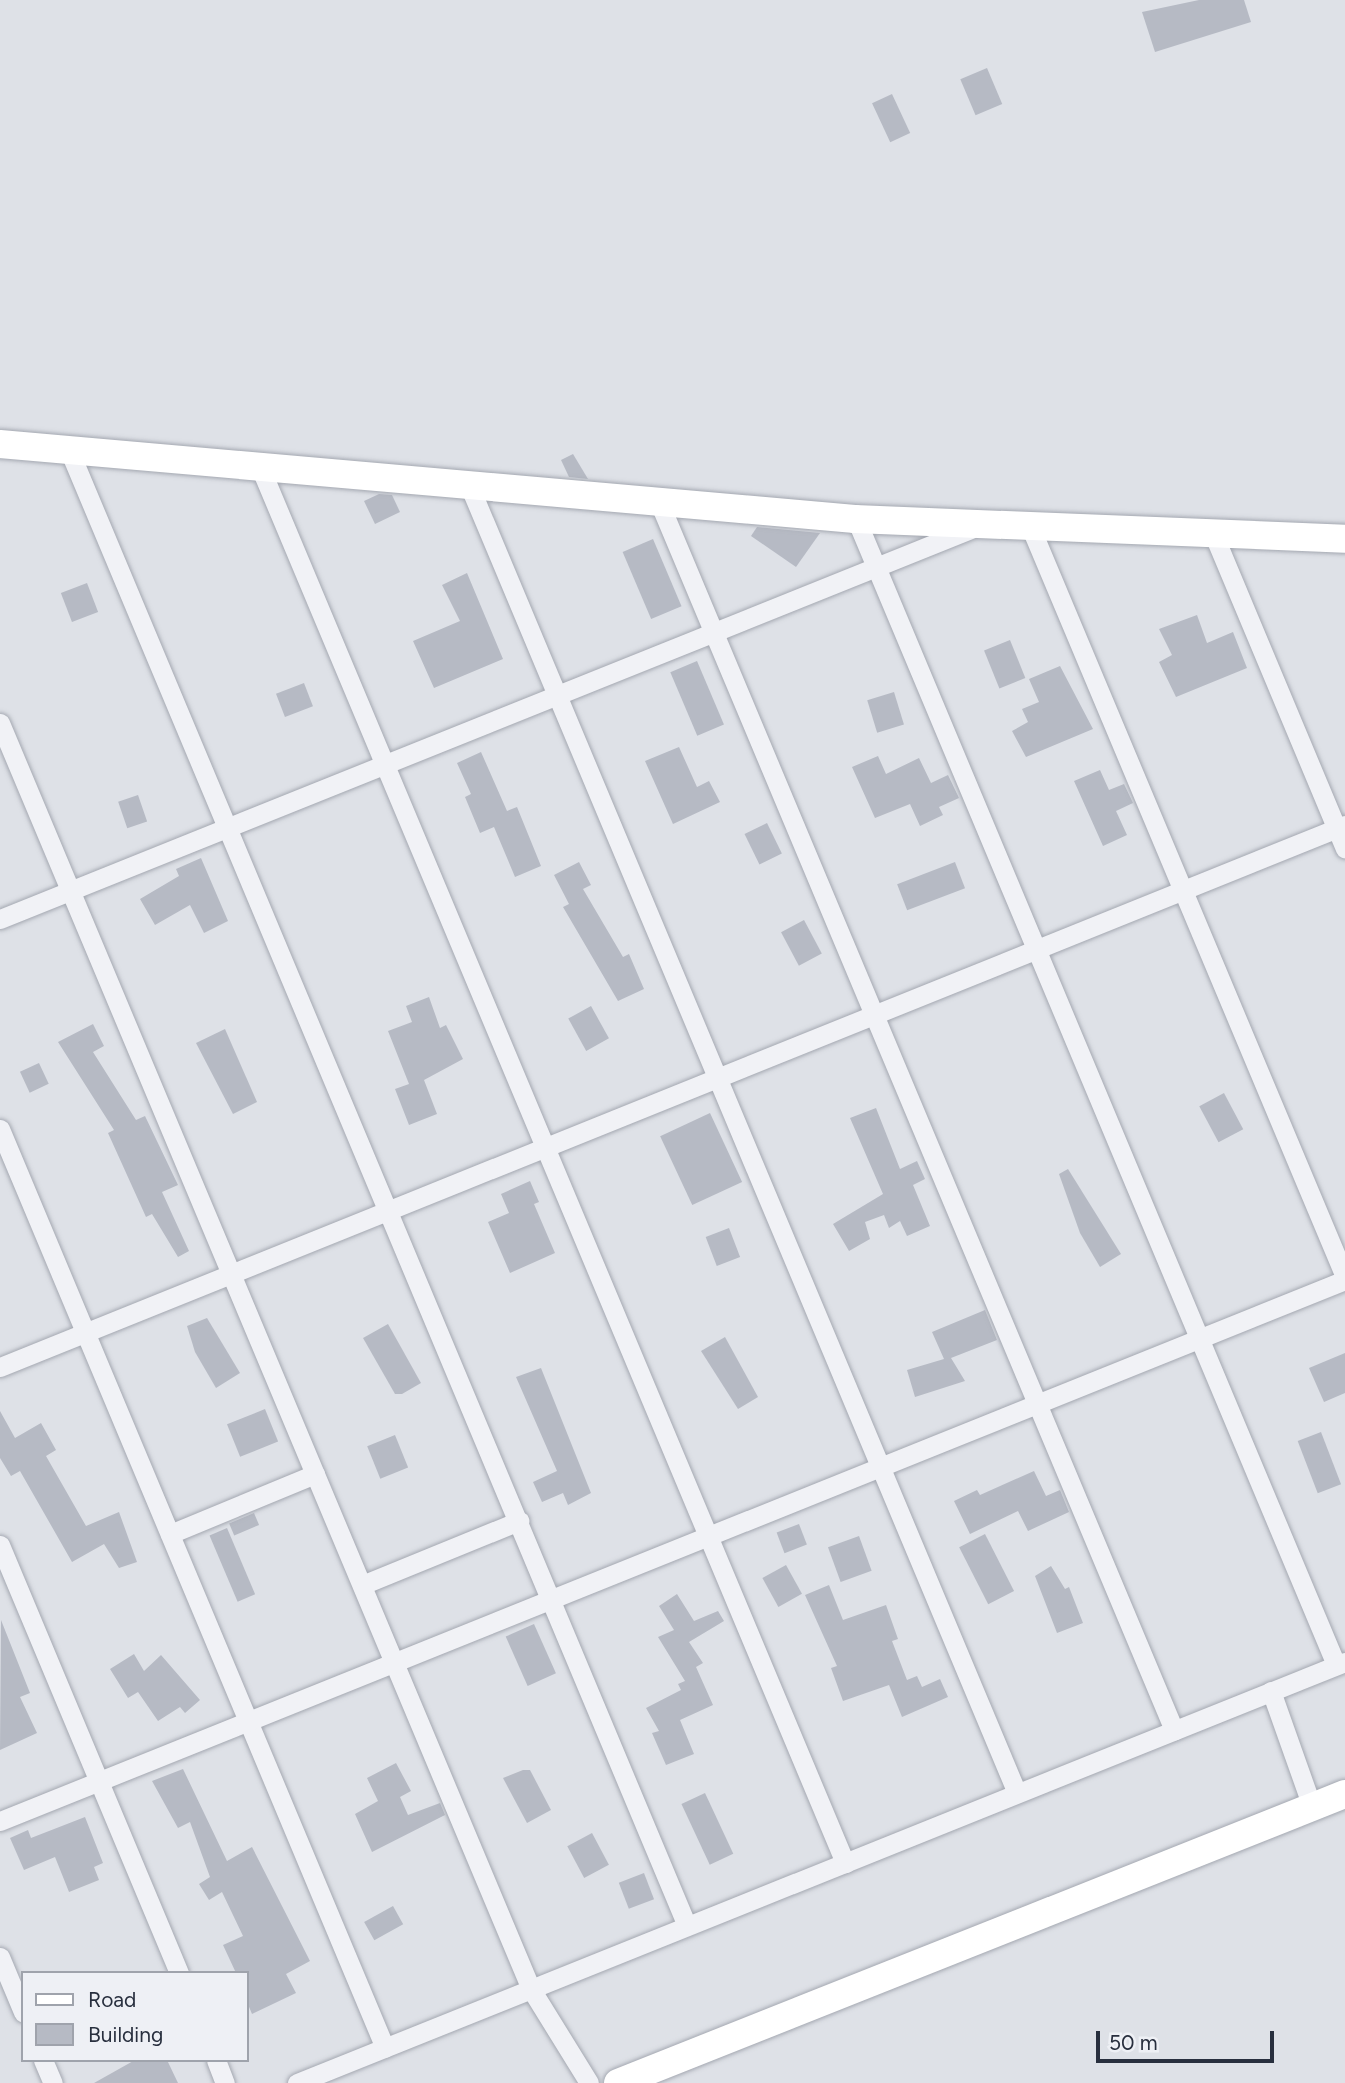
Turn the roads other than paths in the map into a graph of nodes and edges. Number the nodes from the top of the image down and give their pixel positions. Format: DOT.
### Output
graph roads {
  1 [pos="0,444"];
  2 [pos="69,450"];
  3 [pos="260,467"];
  4 [pos="469,485"];
  5 [pos="659,502"];
  6 [pos="856,519"];
  7 [pos="982,524"];
  8 [pos="1030,526"];
  9 [pos="1213,533"];
  10 [pos="1345,539"];
  11 [pos="876,567"];
  12 [pos="714,632"];
  13 [pos="557,695"];
  14 [pos="0,723"];
  15 [pos="385,764"];
  16 [pos="1341,827"];
  17 [pos="228,828"];
  18 [pos="1345,848"];
  19 [pos="71,891"];
  20 [pos="1183,891"];
  21 [pos="0,919"];
  22 [pos="1037,949"];
  23 [pos="874,1015"];
  24 [pos="718,1078"];
  25 [pos="0,1129"];
  26 [pos="546,1147"];
  27 [pos="388,1210"];
  28 [pos="231,1273"];
  29 [pos="1345,1278"];
  30 [pos="85,1332"];
  31 [pos="1200,1338"];
  32 [pos="0,1367"];
  33 [pos="1038,1404"];
  34 [pos="881,1466"];
  35 [pos="315,1474"];
  36 [pos="519,1521"];
  37 [pos="170,1534"];
  38 [pos="709,1536"];
  39 [pos="0,1545"];
  40 [pos="362,1585"];
  41 [pos="551,1599"];
  42 [pos="394,1662"];
  43 [pos="1341,1663"];
  44 [pos="1271,1691"];
  45 [pos="249,1721"];
  46 [pos="1174,1730"];
  47 [pos="99,1781"];
  48 [pos="1017,1793"];
  49 [pos="1345,1794"];
  50 [pos="1312,1807"];
  51 [pos="0,1821"];
  52 [pos="845,1863"];
  53 [pos="688,1926"];
  54 [pos="0,1957"];
  55 [pos="178,1971"];
  56 [pos="531,1989"];
  57 [pos="21,2006"];
  58 [pos="385,2048"];
  59 [pos="44,2062"];
  60 [pos="217,2062"];
  61 [pos="53,2083"];
  62 [pos="225,2083"];
  63 [pos="297,2083"];
  64 [pos="589,2083"];
  65 [pos="618,2083"];
  1 -- 2 [label="street"];
  2 -- 3 [label="street"];
  2 -- 17 [label="street"];
  3 -- 4 [label="street"];
  3 -- 15 [label="street"];
  4 -- 5 [label="street"];
  4 -- 13 [label="street"];
  5 -- 6 [label="street"];
  5 -- 12 [label="street"];
  6 -- 7 [label="street"];
  6 -- 11 [label="street"];
  7 -- 8 [label="street"];
  7 -- 11 [label="street"];
  8 -- 9 [label="street"];
  8 -- 20 [label="street"];
  9 -- 10 [label="street"];
  9 -- 16 [label="street"];
  11 -- 12 [label="street"];
  11 -- 22 [label="street"];
  12 -- 13 [label="street"];
  12 -- 23 [label="street"];
  13 -- 15 [label="street"];
  13 -- 24 [label="street"];
  14 -- 19 [label="street"];
  15 -- 17 [label="street"];
  15 -- 26 [label="street"];
  16 -- 18 [label="street"];
  16 -- 20 [label="street"];
  17 -- 19 [label="street"];
  17 -- 27 [label="street"];
  19 -- 21 [label="street"];
  19 -- 28 [label="street"];
  20 -- 22 [label="street"];
  20 -- 29 [label="street"];
  22 -- 23 [label="street"];
  22 -- 31 [label="street"];
  23 -- 24 [label="street"];
  23 -- 33 [label="street"];
  24 -- 26 [label="street"];
  24 -- 34 [label="street"];
  25 -- 30 [label="street"];
  26 -- 27 [label="street"];
  26 -- 38 [label="street"];
  27 -- 28 [label="street"];
  27 -- 36 [label="street"];
  28 -- 30 [label="street"];
  28 -- 35 [label="street"];
  29 -- 31 [label="street"];
  30 -- 32 [label="street"];
  30 -- 37 [label="street"];
  31 -- 33 [label="street"];
  31 -- 43 [label="street"];
  33 -- 34 [label="street"];
  33 -- 46 [label="street"];
  34 -- 38 [label="street"];
  34 -- 48 [label="street"];
  35 -- 37 [label="street"];
  35 -- 40 [label="street"];
  36 -- 40 [label="street"];
  36 -- 41 [label="street"];
  37 -- 45 [label="street"];
  38 -- 41 [label="street"];
  38 -- 52 [label="street"];
  39 -- 47 [label="street"];
  40 -- 42 [label="street"];
  41 -- 42 [label="street"];
  41 -- 53 [label="street"];
  42 -- 45 [label="street"];
  42 -- 56 [label="street"];
  43 -- 44 [label="street"];
  44 -- 46 [label="street"];
  44 -- 50 [label="street"];
  45 -- 47 [label="street"];
  45 -- 58 [label="street"];
  46 -- 48 [label="street"];
  47 -- 51 [label="street"];
  47 -- 55 [label="street"];
  48 -- 52 [label="street"];
  49 -- 50 [label="street"];
  50 -- 65 [label="street"];
  52 -- 53 [label="street"];
  53 -- 56 [label="street"];
  54 -- 57 [label="street"];
  56 -- 58 [label="street"];
  56 -- 64 [label="street"];
  58 -- 63 [label="street"];
  59 -- 61 [label="street"];
  60 -- 62 [label="street"];
}
